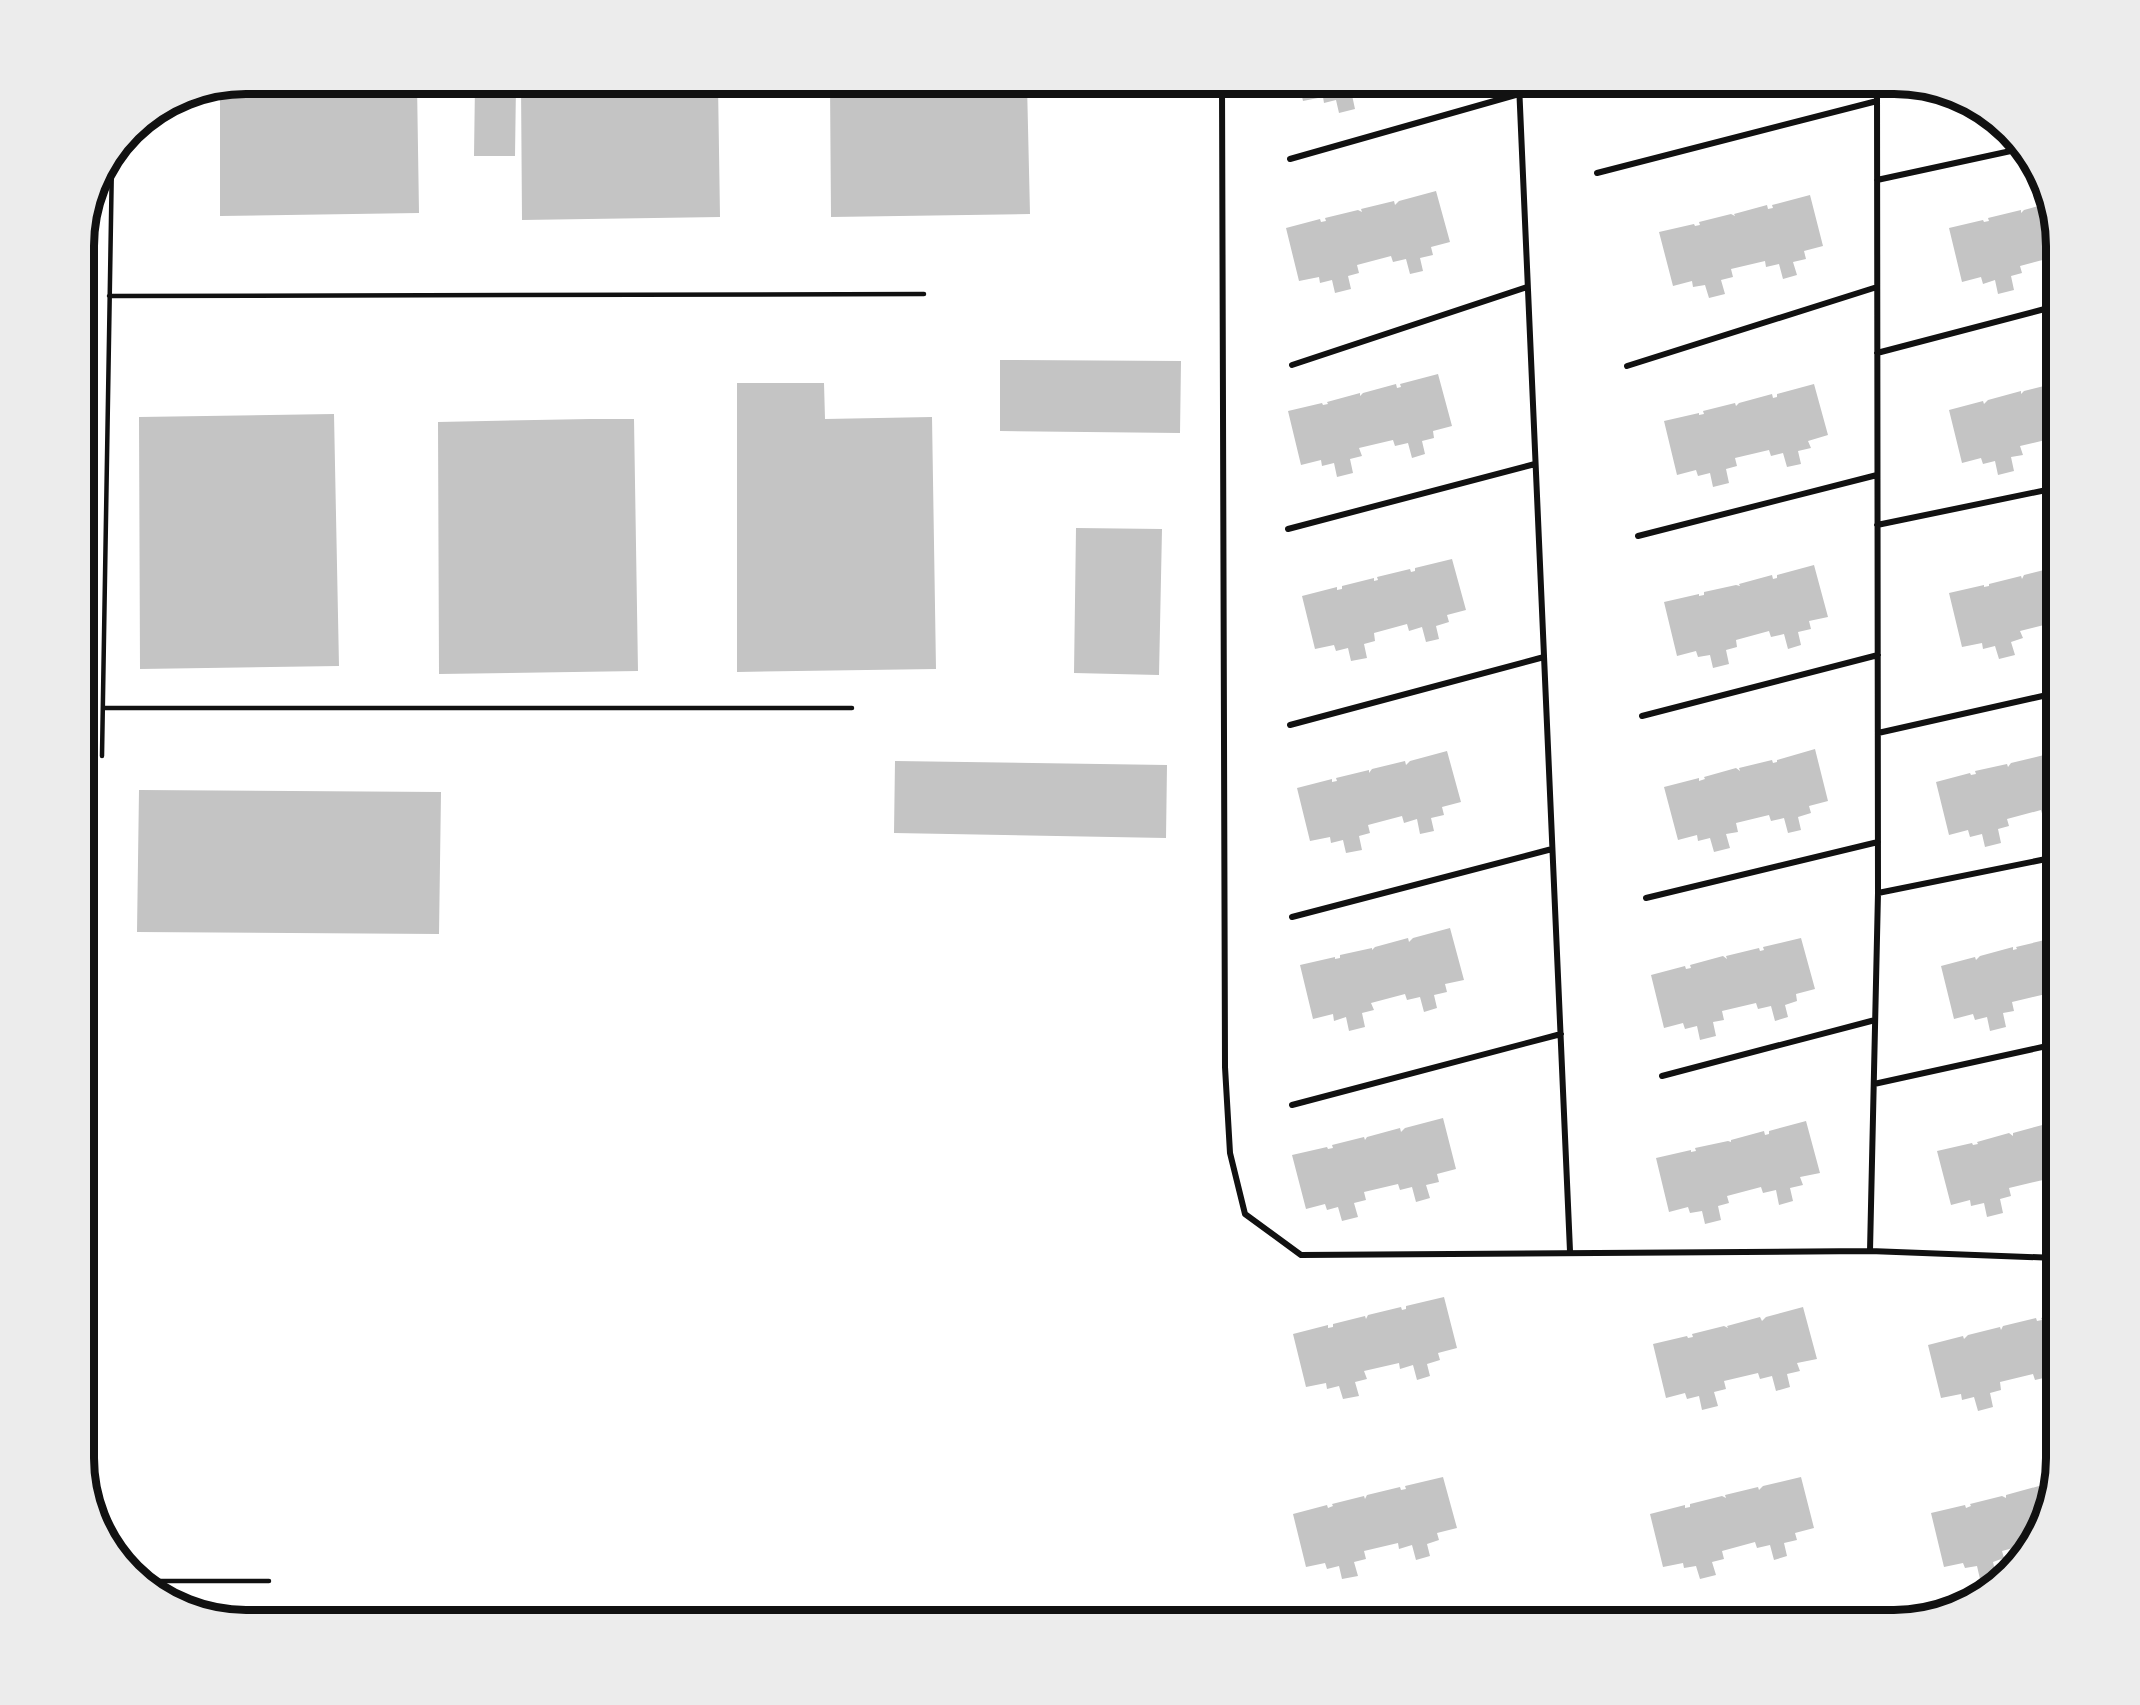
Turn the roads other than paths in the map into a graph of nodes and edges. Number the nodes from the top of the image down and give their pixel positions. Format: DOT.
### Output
graph roads {
  1 [pos="1222,94"];
  2 [pos="1519,94"];
  3 [pos="1877,94"];
  4 [pos="1877,101"];
  5 [pos="2012,151"];
  6 [pos="1290,159"];
  7 [pos="1597,173"];
  8 [pos="112,176"];
  9 [pos="1877,180"];
  10 [pos="1527,287"];
  11 [pos="1877,287"];
  12 [pos="924,294"];
  13 [pos="110,296"];
  14 [pos="2046,309"];
  15 [pos="1877,353"];
  16 [pos="1292,365"];
  17 [pos="1627,366"];
  18 [pos="1535,464"];
  19 [pos="1877,475"];
  20 [pos="2046,490"];
  21 [pos="1877,525"];
  22 [pos="1288,529"];
  23 [pos="1638,536"];
  24 [pos="1878,656"];
  25 [pos="1544,657"];
  26 [pos="2046,695"];
  27 [pos="103,708"];
  28 [pos="852,708"];
  29 [pos="1642,716"];
  30 [pos="1290,725"];
  31 [pos="1878,733"];
  32 [pos="102,756"];
  33 [pos="1878,842"];
  34 [pos="1552,849"];
  35 [pos="2046,858"];
  36 [pos="1878,893"];
  37 [pos="1646,898"];
  38 [pos="1292,917"];
  39 [pos="1875,1020"];
  40 [pos="1561,1034"];
  41 [pos="2046,1046"];
  42 [pos="1662,1076"];
  43 [pos="1874,1084"];
  44 [pos="1292,1105"];
  45 [pos="1570,1251"];
  46 [pos="1870,1251"];
  47 [pos="2046,1258"];
  48 [pos="157,1581"];
  49 [pos="269,1581"];
  1 -- 45 [label="street"];
  2 -- 6 [label="street"];
  2 -- 10 [label="street"];
  3 -- 4 [label="street"];
  4 -- 7 [label="street"];
  4 -- 9 [label="street"];
  5 -- 9 [label="street"];
  8 -- 13 [label="lane"];
  9 -- 11 [label="street"];
  10 -- 16 [label="street"];
  10 -- 18 [label="street"];
  11 -- 15 [label="street"];
  11 -- 17 [label="street"];
  12 -- 13 [label="lane"];
  13 -- 27 [label="lane"];
  14 -- 15 [label="street"];
  15 -- 19 [label="street"];
  18 -- 22 [label="street"];
  18 -- 25 [label="street"];
  19 -- 21 [label="street"];
  19 -- 23 [label="street"];
  20 -- 21 [label="street"];
  21 -- 24 [label="street"];
  24 -- 29 [label="street"];
  24 -- 31 [label="street"];
  25 -- 30 [label="street"];
  25 -- 34 [label="street"];
  26 -- 31 [label="street"];
  27 -- 28 [label="lane"];
  27 -- 32 [label="lane"];
  31 -- 33 [label="street"];
  33 -- 36 [label="street"];
  33 -- 37 [label="street"];
  34 -- 38 [label="street"];
  34 -- 40 [label="street"];
  35 -- 36 [label="street"];
  36 -- 39 [label="street"];
  39 -- 42 [label="street"];
  39 -- 43 [label="street"];
  40 -- 44 [label="street"];
  40 -- 45 [label="street"];
  41 -- 43 [label="street"];
  43 -- 46 [label="street"];
  45 -- 46 [label="street"];
  46 -- 47 [label="street"];
  48 -- 49 [label="lane"];
}
